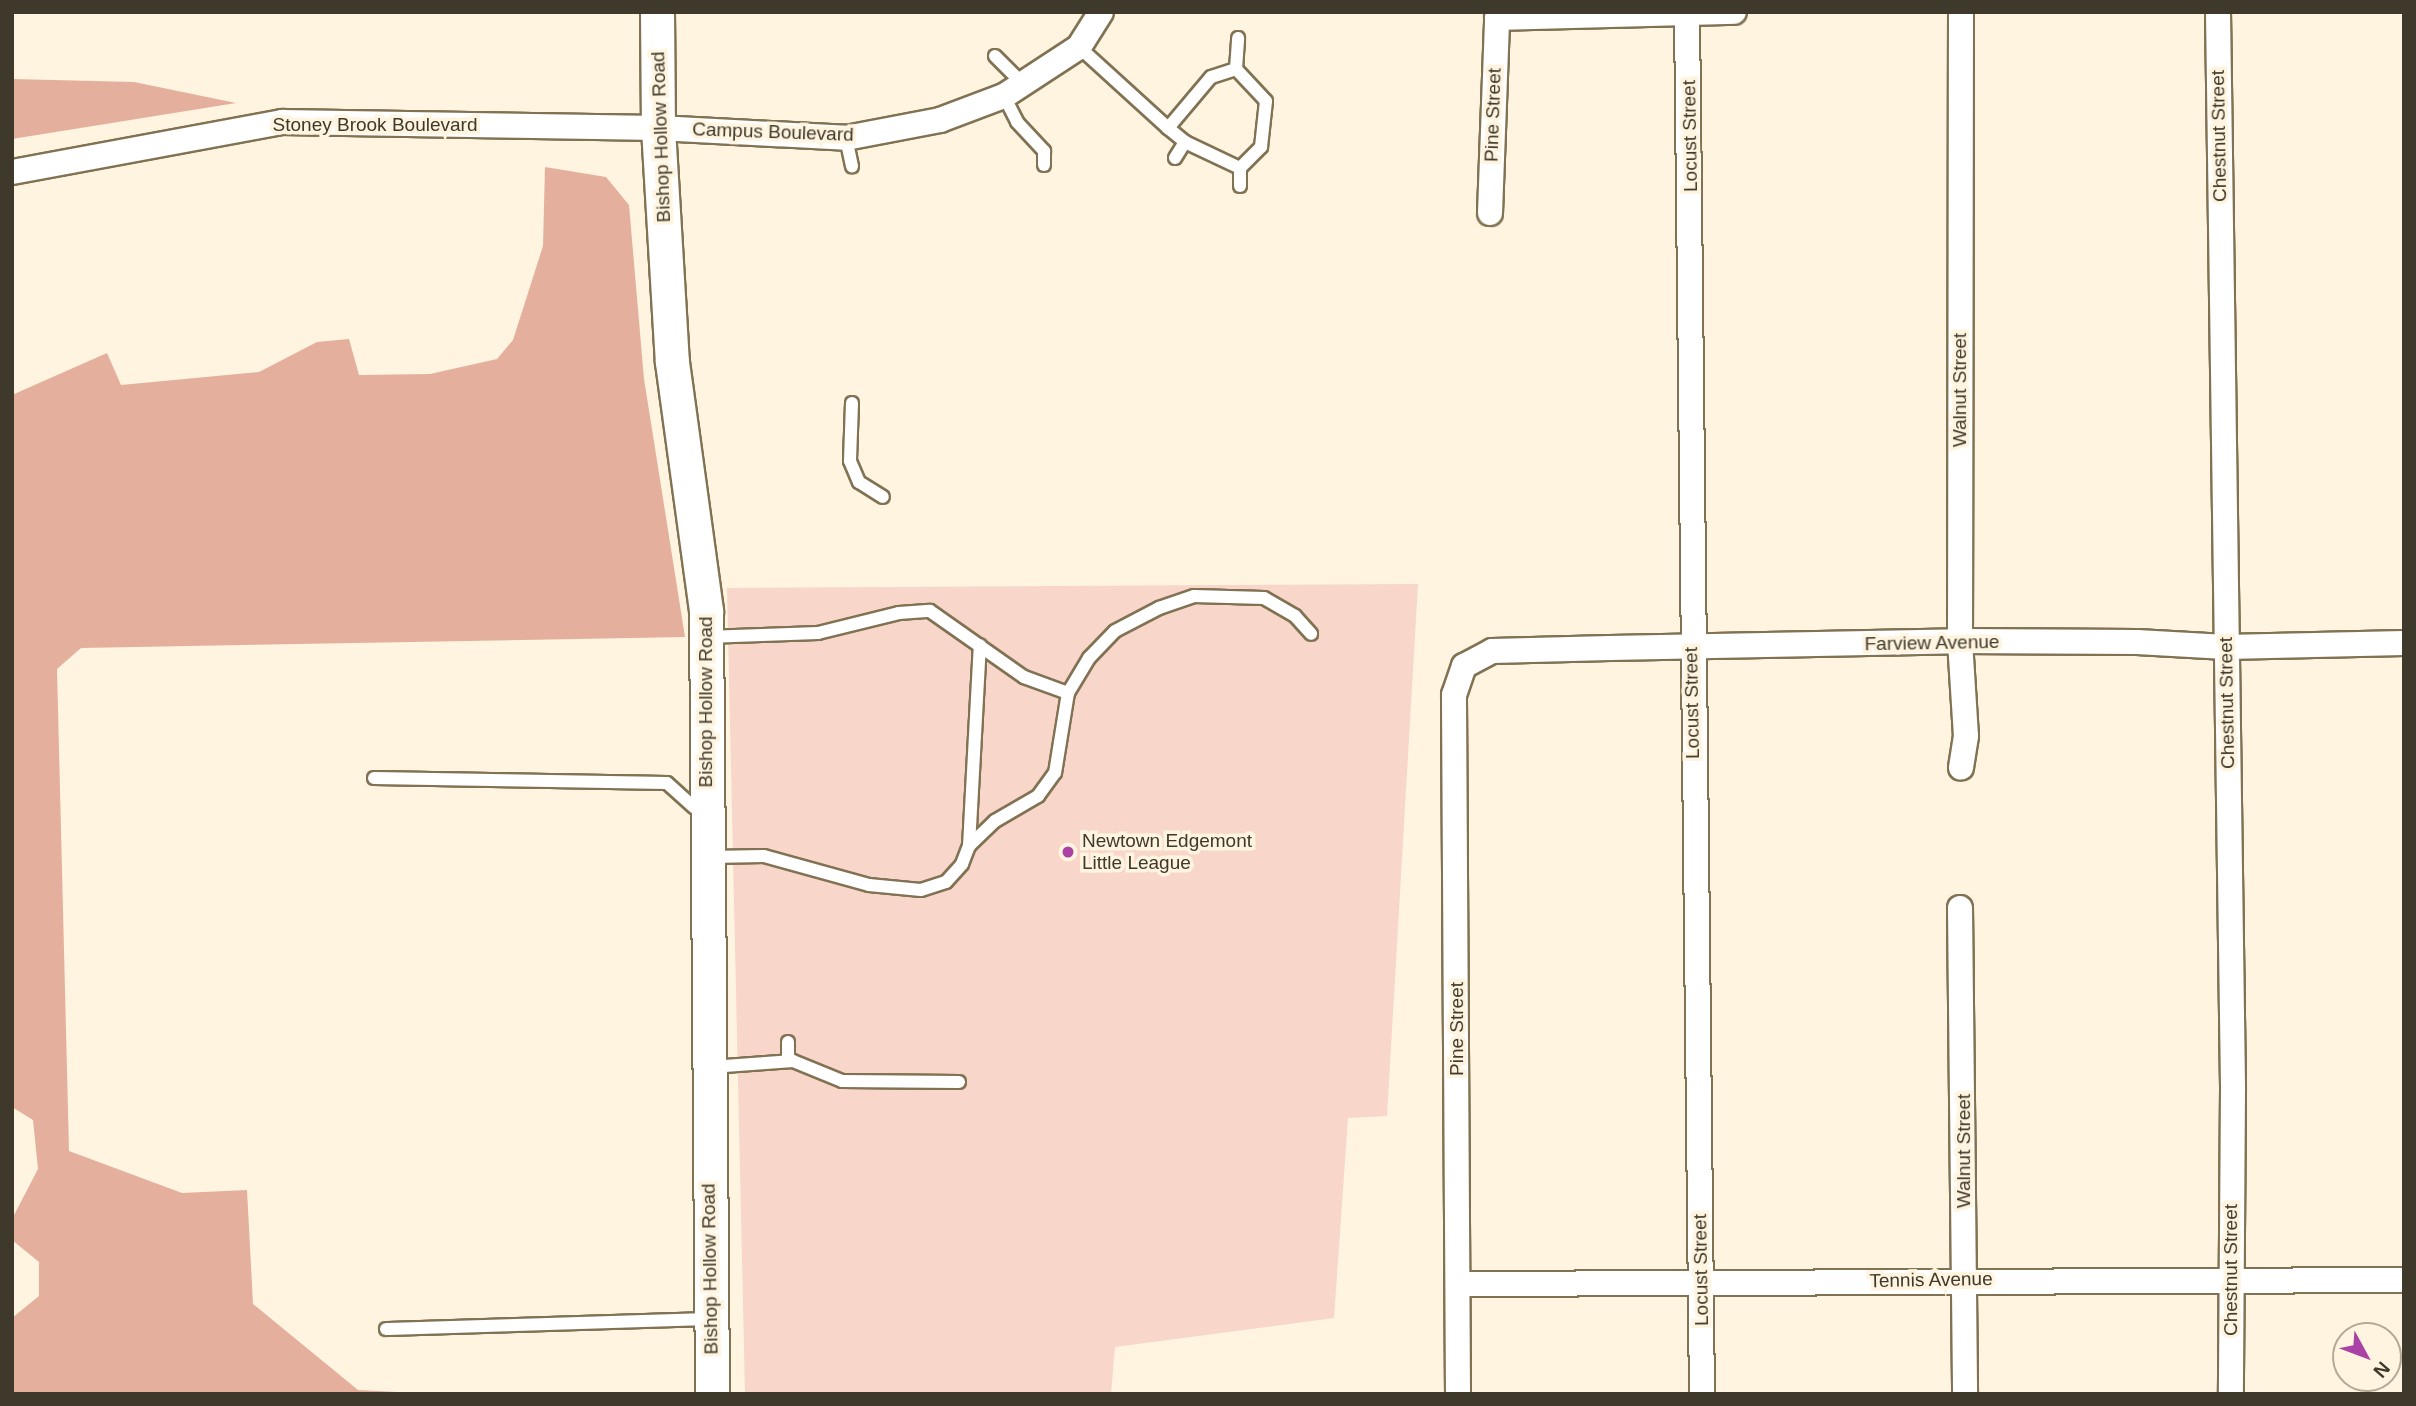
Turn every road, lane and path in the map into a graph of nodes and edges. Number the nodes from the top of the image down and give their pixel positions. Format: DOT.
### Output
graph roads {
  1 [pos="657,12"];
  2 [pos="1101,12"];
  3 [pos="1734,12"];
  4 [pos="1961,12"];
  5 [pos="2218,12"];
  6 [pos="1687,13"];
  7 [pos="1238,38"];
  8 [pos="1079,47"];
  9 [pos="995,56"];
  10 [pos="1236,69"];
  11 [pos="1013,90"];
  12 [pos="658,128"];
  13 [pos="1168,128"];
  14 [pos="846,138"];
  15 [pos="1185,142"];
  16 [pos="1175,158"];
  17 [pos="1044,165"];
  18 [pos="852,166"];
  19 [pos="1240,168"];
  20 [pos="12,172"];
  21 [pos="1240,186"];
  22 [pos="1490,213"];
  23 [pos="852,403"];
  24 [pos="883,497"];
  25 [pos="1311,634"];
  26 [pos="706,638"];
  27 [pos="1960,641"];
  28 [pos="2404,643"];
  29 [pos="980,645"];
  30 [pos="2226,647"];
  31 [pos="1691,649"];
  32 [pos="1464,666"];
  33 [pos="1068,693"];
  34 [pos="1961,768"];
  35 [pos="374,778"];
  36 [pos="707,810"];
  37 [pos="969,846"];
  38 [pos="707,857"];
  39 [pos="1960,908"];
  40 [pos="788,1042"];
  41 [pos="788,1061"];
  42 [pos="708,1067"];
  43 [pos="959,1082"];
  44 [pos="1962,1279"];
  45 [pos="2404,1280"];
  46 [pos="2230,1282"];
  47 [pos="1702,1283"];
  48 [pos="1458,1284"];
  49 [pos="711,1318"];
  50 [pos="386,1329"];
  51 [pos="712,1394"];
  52 [pos="1458,1394"];
  53 [pos="1702,1394"];
  54 [pos="1965,1394"];
  55 [pos="2231,1394"];
  1 -- 12 [label="street, Bishop Hollow Road"];
  2 -- 8 [label="street, Campus Boulevard"];
  3 -- 6 [label="street"];
  4 -- 27 [label="street, Walnut Street"];
  5 -- 30 [label="street, Chestnut Street"];
  6 -- 22 [label="street, Pine Street"];
  6 -- 31 [label="street, Locust Street"];
  7 -- 10 [label="lane"];
  8 -- 11 [label="street, Campus Boulevard"];
  8 -- 13 [label="lane"];
  9 -- 11 [label="lane"];
  10 -- 13 [label="lane"];
  10 -- 19 [label="lane"];
  11 -- 14 [label="street, Campus Boulevard"];
  11 -- 17 [label="lane"];
  12 -- 14 [label="street, Campus Boulevard"];
  12 -- 20 [label="street, Stoney Brook Boulevard"];
  12 -- 26 [label="street, Bishop Hollow Road"];
  13 -- 15 [label="lane"];
  14 -- 18 [label="lane"];
  15 -- 16 [label="lane"];
  15 -- 19 [label="lane"];
  19 -- 21 [label="lane"];
  23 -- 24 [label="lane"];
  25 -- 33 [label="lane"];
  26 -- 29 [label="lane"];
  26 -- 36 [label="street, Bishop Hollow Road"];
  27 -- 30 [label="street, Farview Avenue"];
  27 -- 31 [label="street, Farview Avenue"];
  27 -- 34 [label="street, Walnut Street"];
  28 -- 30 [label="street, Farview Avenue"];
  29 -- 33 [label="lane"];
  29 -- 37 [label="lane"];
  30 -- 46 [label="street, Chestnut Street"];
  31 -- 32 [label="street, Farview Avenue"];
  31 -- 47 [label="street, Locust Street"];
  32 -- 48 [label="street, Pine Street"];
  33 -- 37 [label="lane"];
  35 -- 36 [label="lane"];
  36 -- 38 [label="street, Bishop Hollow Road"];
  37 -- 38 [label="lane"];
  38 -- 42 [label="street, Bishop Hollow Road"];
  39 -- 44 [label="street, Walnut Street"];
  40 -- 41 [label="lane"];
  41 -- 42 [label="lane"];
  41 -- 43 [label="lane"];
  42 -- 49 [label="street, Bishop Hollow Road"];
  44 -- 46 [label="street, Tennis Avenue"];
  44 -- 47 [label="street, Tennis Avenue"];
  44 -- 54 [label="street, Walnut Street"];
  45 -- 46 [label="street, Tennis Avenue"];
  46 -- 55 [label="street, Chestnut Street"];
  47 -- 48 [label="street, Tennis Avenue"];
  47 -- 53 [label="street, Locust Street"];
  48 -- 52 [label="street, Pine Street"];
  49 -- 50 [label="lane"];
  49 -- 51 [label="street, Bishop Hollow Road"];
}
